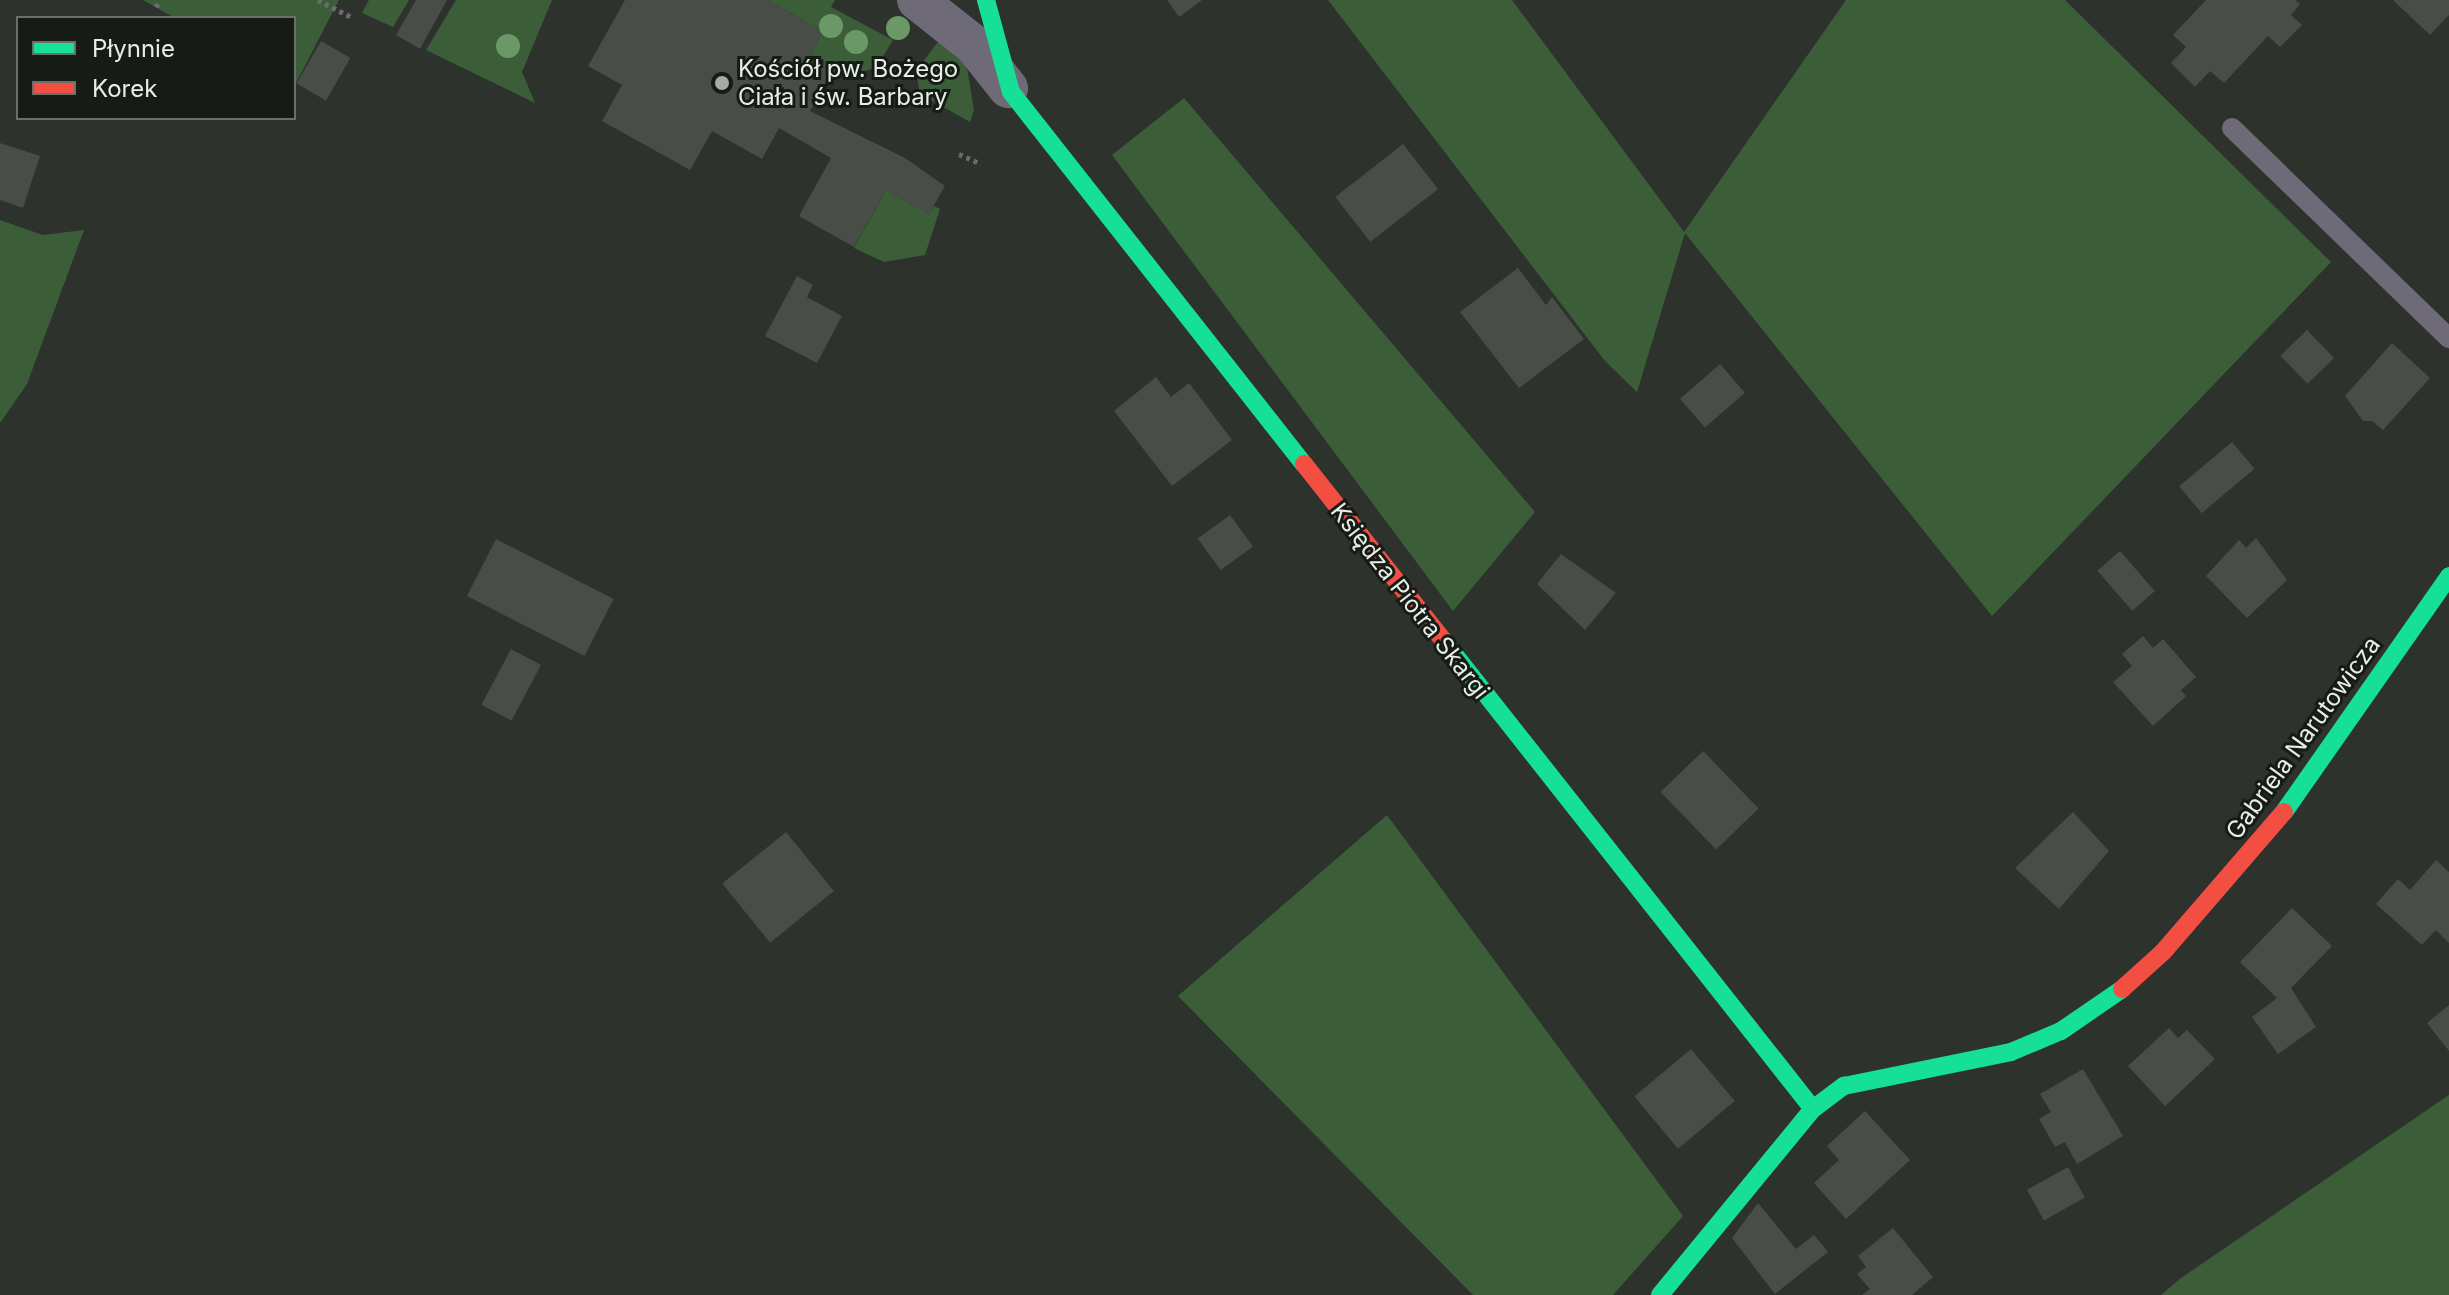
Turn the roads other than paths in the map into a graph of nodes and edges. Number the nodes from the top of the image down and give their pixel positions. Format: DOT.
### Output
graph roads {
  1 [pos="917,0"];
  2 [pos="986,0"];
  3 [pos="1011,92"];
  4 [pos="2232,128"];
  5 [pos="2449,338"];
  6 [pos="2449,576"];
  7 [pos="1813,1109"];
  8 [pos="1660,1295"];
  1 -- 3 [label="street, Księdza Piotra Skargi"];
  2 -- 3 [label="street, Księdza Piotra Skargi"];
  3 -- 7 [label="street, Księdza Piotra Skargi"];
  4 -- 5 [label="lane"];
  6 -- 7 [label="street, Gabriela Narutowicza"];
  7 -- 8 [label="street, Gabriela Narutowicza"];
}
